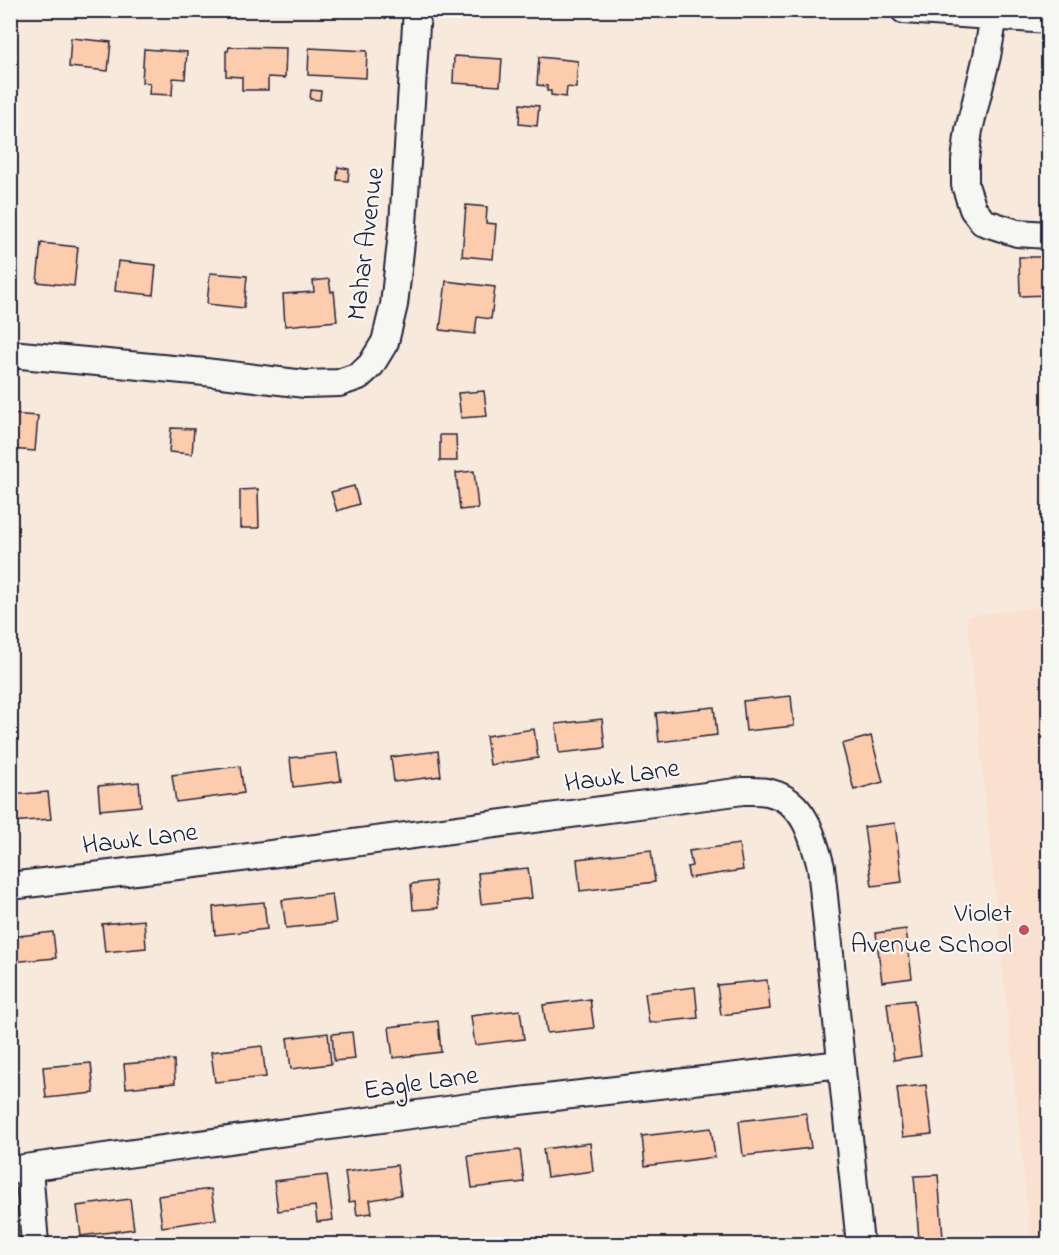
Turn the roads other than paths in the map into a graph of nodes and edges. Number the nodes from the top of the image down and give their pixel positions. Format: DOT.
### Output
graph roads {
  1 [pos="417,10"];
  2 [pos="904,10"];
  3 [pos="994,16"];
  4 [pos="1048,20"];
  5 [pos="1048,235"];
  6 [pos="10,354"];
  7 [pos="10,886"];
  8 [pos="841,1064"];
  9 [pos="20,1169"];
  10 [pos="35,1245"];
  11 [pos="861,1245"];
  1 -- 6 [label="street, Mahar Avenue"];
  2 -- 3 [label="street"];
  3 -- 4 [label="street"];
  3 -- 5 [label="street"];
  7 -- 8 [label="street, Hawk Lane"];
  8 -- 9 [label="street, Eagle Lane"];
  8 -- 11 [label="street, Hawk Lane"];
  9 -- 10 [label="street"];
}
